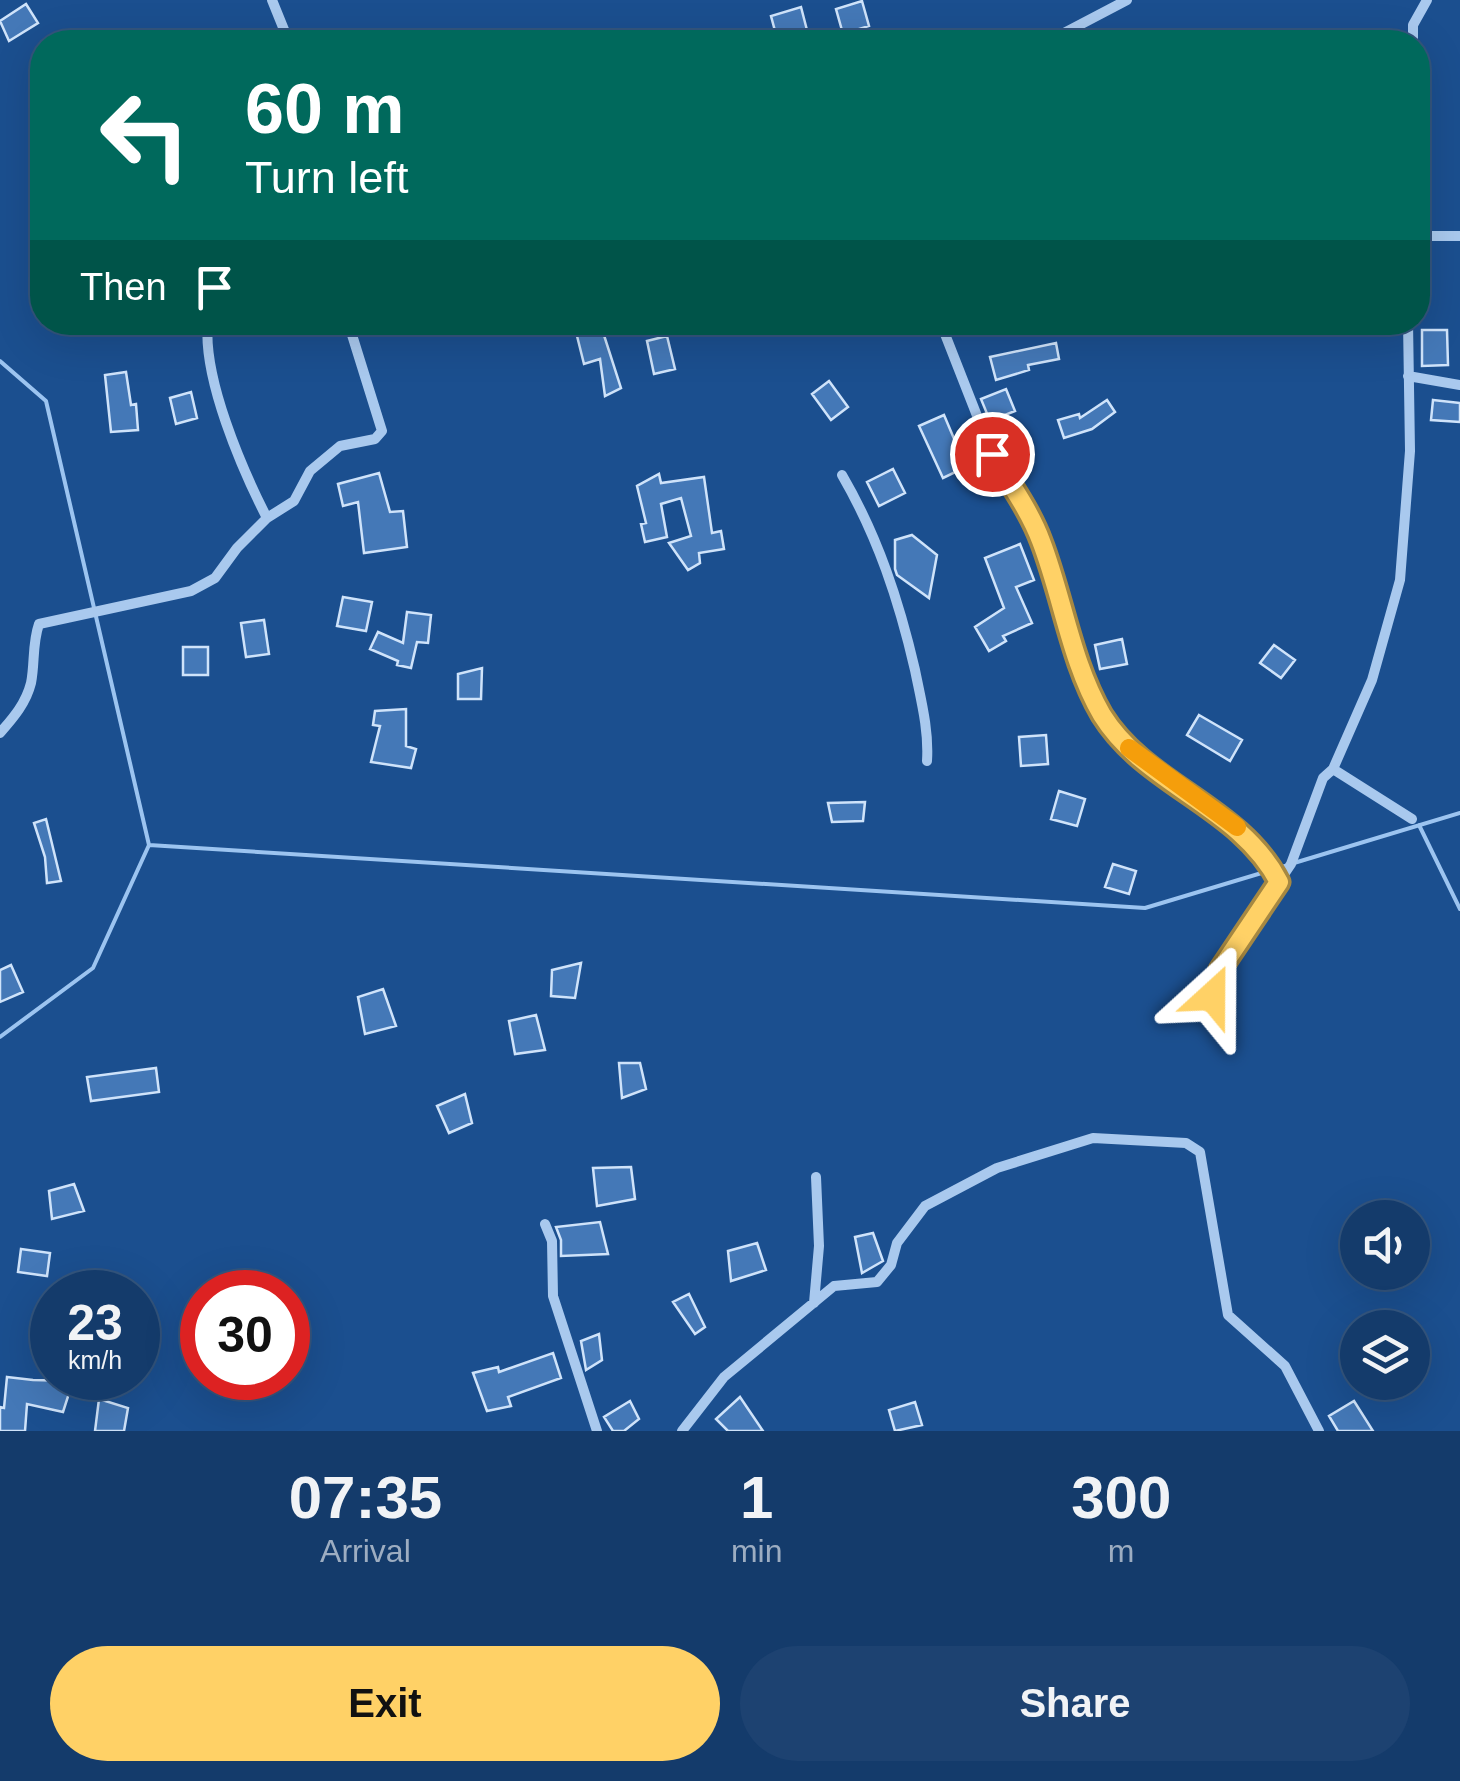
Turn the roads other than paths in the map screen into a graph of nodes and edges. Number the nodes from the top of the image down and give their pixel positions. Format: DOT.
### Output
graph roads {
  1 [pos="272,0"];
  2 [pos="1127,0"];
  3 [pos="1428,0"];
  4 [pos="284,30"];
  5 [pos="1070,30"];
  6 [pos="1413,30"];
  7 [pos="1430,236"];
  8 [pos="1460,236"];
  9 [pos="210,335"];
  10 [pos="352,335"];
  11 [pos="945,335"];
  12 [pos="1408,335"];
  13 [pos="1408,376"];
  14 [pos="1460,386"];
  15 [pos="842,475"];
  16 [pos="267,518"];
  17 [pos="0,732"];
  18 [pos="927,761"];
  19 [pos="1333,769"];
  20 [pos="1412,818"];
  21 [pos="1279,882"];
  22 [pos="1212,996"];
  23 [pos="816,1176"];
  24 [pos="546,1224"];
  25 [pos="814,1303"];
  26 [pos="597,1431"];
  27 [pos="682,1431"];
  28 [pos="1319,1431"];
  1 -- 4 [label="street"];
  2 -- 5 [label="street"];
  3 -- 6 [label="street"];
  7 -- 8 [label="street"];
  9 -- 16 [label="street"];
  10 -- 16 [label="street"];
  11 -- 21 [label="street"];
  12 -- 13 [label="street"];
  13 -- 14 [label="street"];
  13 -- 19 [label="street"];
  15 -- 18 [label="street"];
  16 -- 17 [label="street"];
  19 -- 20 [label="street"];
  19 -- 21 [label="street"];
  21 -- 22 [label="street"];
  23 -- 25 [label="street"];
  24 -- 26 [label="street"];
  25 -- 27 [label="street"];
  25 -- 28 [label="street"];
}
